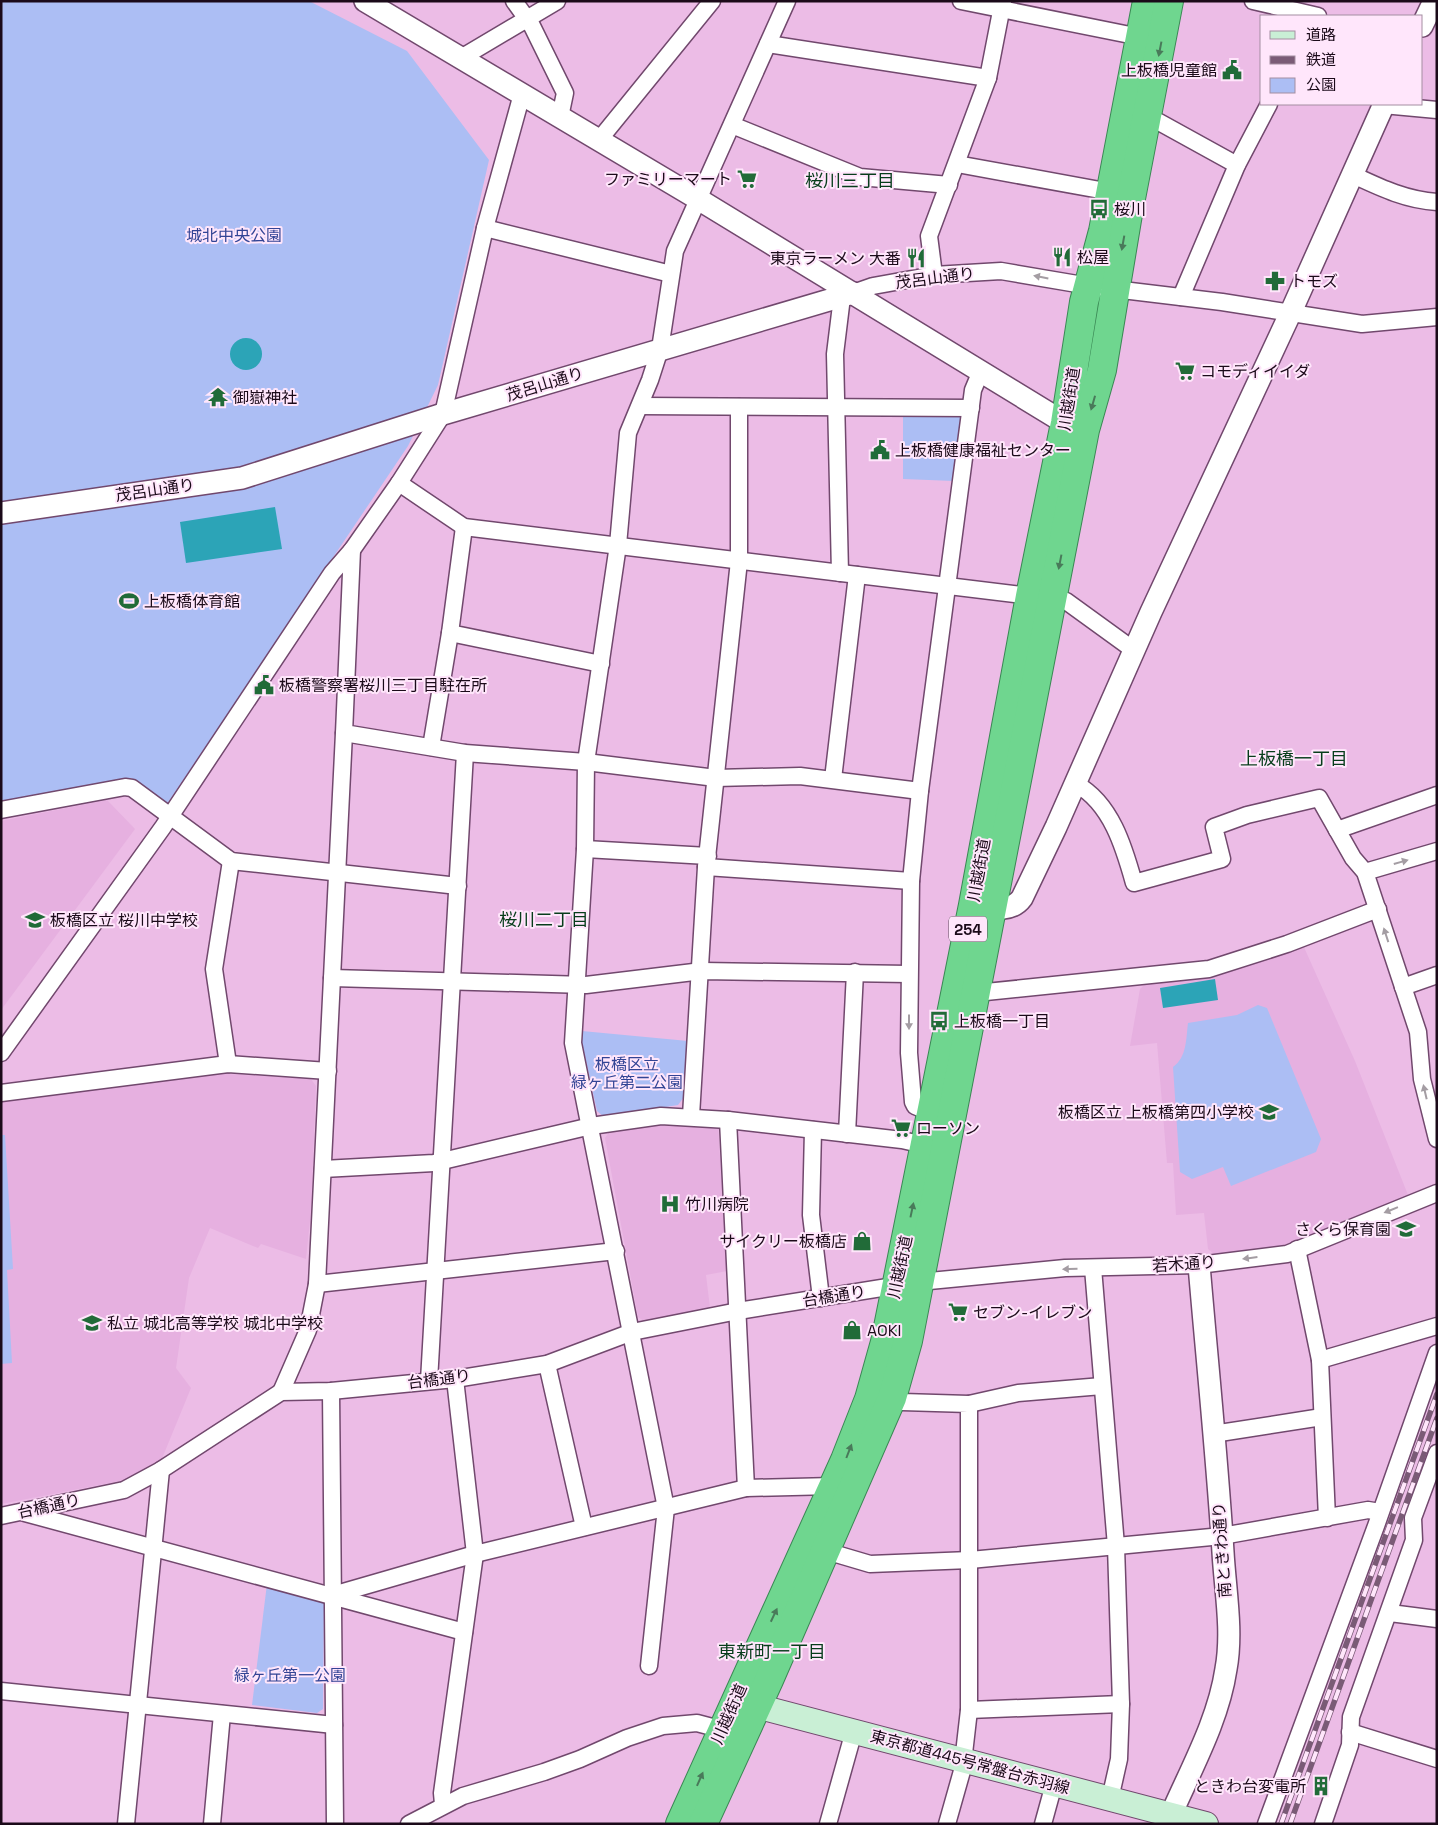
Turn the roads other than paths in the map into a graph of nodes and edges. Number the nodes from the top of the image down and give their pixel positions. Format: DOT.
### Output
graph roads {
  1 [pos="364,1"];
  2 [pos="514,1"];
  3 [pos="556,1"];
  4 [pos="712,1"];
  5 [pos="787,1"];
  6 [pos="961,1"];
  7 [pos="1147,1"];
  8 [pos="1169,1"];
  9 [pos="1434,1"];
  10 [pos="1259,2"];
  11 [pos="1003,5"];
  12 [pos="1318,12"];
  13 [pos="527,18"];
  14 [pos="1423,24"];
  15 [pos="1140,37"];
  16 [pos="768,44"];
  17 [pos="461,58"];
  18 [pos="988,78"];
  19 [pos="522,94"];
  20 [pos="1268,105"];
  21 [pos="1384,105"];
  22 [pos="1393,105"];
  23 [pos="1437,110"];
  24 [pos="560,117"];
  25 [pos="1146,119"];
  26 [pos="732,125"];
  27 [pos="599,140"];
  28 [pos="957,164"];
  29 [pos="1237,165"];
  30 [pos="1351,174"];
  31 [pos="949,185"];
  32 [pos="1111,192"];
  33 [pos="698,200"];
  34 [pos="1437,202"];
  35 [pos="485,228"];
  36 [pos="671,274"];
  37 [pos="934,275"];
  38 [pos="1102,287"];
  39 [pos="848,295"];
  40 [pos="1181,297"];
  41 [pos="1290,314"];
  42 [pos="1437,317"];
  43 [pos="660,349"];
  44 [pos="981,371"];
  45 [pos="640,406"];
  46 [pos="739,407"];
  47 [pos="836,408"];
  48 [pos="971,408"];
  49 [pos="443,414"];
  50 [pos="1075,426"];
  51 [pos="399,484"];
  52 [pos="1,513"];
  53 [pos="464,527"];
  54 [pos="618,546"];
  55 [pos="352,550"];
  56 [pos="739,561"];
  57 [pos="840,574"];
  58 [pos="857,575"];
  59 [pos="948,586"];
  60 [pos="1042,596"];
  61 [pos="450,633"];
  62 [pos="1135,651"];
  63 [pos="601,664"];
  64 [pos="344,733"];
  65 [pos="431,747"];
  66 [pos="465,753"];
  67 [pos="586,762"];
  68 [pos="716,778"];
  69 [pos="833,779"];
  70 [pos="1076,784"];
  71 [pos="920,791"];
  72 [pos="1437,795"];
  73 [pos="1,810"];
  74 [pos="170,817"];
  75 [pos="1337,830"];
  76 [pos="585,849"];
  77 [pos="1437,851"];
  78 [pos="707,861"];
  79 [pos="232,862"];
  80 [pos="1365,872"];
  81 [pos="337,873"];
  82 [pos="911,881"];
  83 [pos="458,886"];
  84 [pos="982,907"];
  85 [pos="1378,908"];
  86 [pos="702,971"];
  87 [pos="855,972"];
  88 [pos="909,974"];
  89 [pos="1437,975"];
  90 [pos="332,978"];
  91 [pos="452,981"];
  92 [pos="577,985"];
  93 [pos="1404,987"];
  94 [pos="976,993"];
  95 [pos="1,1053"];
  96 [pos="228,1064"];
  97 [pos="328,1071"];
  98 [pos="1,1093"];
  99 [pos="932,1113"];
  100 [pos="691,1116"];
  101 [pos="728,1120"];
  102 [pos="590,1126"];
  103 [pos="813,1130"];
  104 [pos="847,1134"];
  105 [pos="1437,1140"];
  106 [pos="935,1147"];
  107 [pos="442,1161"];
  108 [pos="323,1169"];
  109 [pos="1437,1193"];
  110 [pos="1298,1249"];
  111 [pos="616,1251"];
  112 [pos="1199,1265"];
  113 [pos="1093,1268"];
  114 [pos="436,1272"];
  115 [pos="317,1284"];
  116 [pos="908,1284"];
  117 [pos="821,1298"];
  118 [pos="738,1311"];
  119 [pos="1437,1326"];
  120 [pos="632,1332"];
  121 [pos="1437,1354"];
  122 [pos="1320,1360"];
  123 [pos="547,1364"];
  124 [pos="455,1379"];
  125 [pos="429,1381"];
  126 [pos="1102,1386"];
  127 [pos="331,1391"];
  128 [pos="280,1392"];
  129 [pos="892,1398"];
  130 [pos="969,1404"];
  131 [pos="1322,1417"];
  132 [pos="1213,1434"];
  133 [pos="1437,1453"];
  134 [pos="161,1470"];
  135 [pos="833,1486"];
  136 [pos="746,1488"];
  137 [pos="666,1508"];
  138 [pos="21,1512"];
  139 [pos="1380,1512"];
  140 [pos="1,1516"];
  141 [pos="1326,1518"];
  142 [pos="584,1527"];
  143 [pos="1222,1536"];
  144 [pos="1116,1546"];
  145 [pos="154,1548"];
  146 [pos="826,1551"];
  147 [pos="475,1554"];
  148 [pos="970,1560"];
  149 [pos="333,1595"];
  150 [pos="1390,1613"];
  151 [pos="1437,1618"];
  152 [pos="464,1632"];
  153 [pos="649,1666"];
  154 [pos="1,1692"];
  155 [pos="746,1703"];
  156 [pos="1121,1704"];
  157 [pos="138,1705"];
  158 [pos="969,1710"];
  159 [pos="222,1714"];
  160 [pos="334,1725"];
  161 [pos="854,1731"];
  162 [pos="733,1732"];
  163 [pos="1350,1732"];
  164 [pos="1437,1758"];
  165 [pos="963,1760"];
  166 [pos="1054,1784"];
  167 [pos="1110,1799"];
  168 [pos="444,1804"];
  169 [pos="1169,1819"];
  170 [pos="126,1824"];
  171 [pos="212,1824"];
  172 [pos="334,1824"];
  173 [pos="409,1824"];
  174 [pos="680,1824"];
  175 [pos="703,1824"];
  176 [pos="828,1824"];
  177 [pos="947,1824"];
  178 [pos="1043,1824"];
  179 [pos="1206,1824"];
  180 [pos="1266,1824"];
  181 [pos="1323,1824"];
  1 -- 17 [label="street"];
  2 -- 13 [label="street"];
  3 -- 13 [label="street"];
  4 -- 27 [label="street"];
  5 -- 16 [label="street"];
  6 -- 11 [label="street"];
  7 -- 15 [label="highway, 川越街道 / 254"];
  8 -- 25 [label="highway, 川越街道 / 254, one-way"];
  9 -- 14 [label="street"];
  10 -- 12 [label="street"];
  11 -- 15 [label="street"];
  11 -- 18 [label="street"];
  13 -- 17 [label="street"];
  13 -- 24 [label="street"];
  15 -- 32 [label="highway, 川越街道 / 254"];
  16 -- 18 [label="street"];
  16 -- 26 [label="street"];
  17 -- 19 [label="street"];
  18 -- 28 [label="street"];
  19 -- 24 [label="street"];
  19 -- 35 [label="street"];
  20 -- 29 [label="street"];
  21 -- 30 [label="street"];
  22 -- 23 [label="street"];
  24 -- 27 [label="street"];
  25 -- 29 [label="street"];
  25 -- 38 [label="highway, 川越街道 / 254, one-way"];
  26 -- 31 [label="street"];
  26 -- 33 [label="street"];
  27 -- 33 [label="street"];
  28 -- 31 [label="street"];
  28 -- 32 [label="street"];
  29 -- 40 [label="street"];
  30 -- 34 [label="street"];
  30 -- 41 [label="street"];
  31 -- 37 [label="street"];
  32 -- 38 [label="highway, 川越街道 / 254"];
  33 -- 36 [label="street"];
  33 -- 39 [label="street"];
  35 -- 36 [label="street"];
  35 -- 49 [label="street"];
  36 -- 43 [label="street"];
  38 -- 37 [label="street, 茂呂山通り, one-way"];
  37 -- 39 [label="street, 茂呂山通り"];
  38 -- 40 [label="street, 茂呂山通り"];
  38 -- 50 [label="highway, 川越街道 / 254"];
  39 -- 43 [label="street, 茂呂山通り"];
  39 -- 44 [label="street"];
  39 -- 47 [label="street"];
  40 -- 41 [label="street, 茂呂山通り"];
  41 -- 42 [label="street, 茂呂山通り"];
  41 -- 62 [label="street"];
  43 -- 45 [label="street"];
  43 -- 49 [label="street, 茂呂山通り"];
  44 -- 48 [label="street"];
  44 -- 50 [label="street"];
  45 -- 46 [label="street"];
  45 -- 54 [label="street"];
  46 -- 47 [label="street"];
  46 -- 56 [label="street"];
  47 -- 48 [label="street"];
  47 -- 57 [label="street"];
  48 -- 59 [label="street"];
  49 -- 51 [label="street"];
  49 -- 52 [label="street, 茂呂山通り"];
  50 -- 60 [label="highway, 川越街道 / 254"];
  51 -- 53 [label="street"];
  51 -- 55 [label="street"];
  53 -- 54 [label="street"];
  53 -- 61 [label="street"];
  54 -- 56 [label="street"];
  54 -- 63 [label="street"];
  55 -- 64 [label="street"];
  55 -- 74 [label="street"];
  56 -- 57 [label="street"];
  56 -- 68 [label="street"];
  57 -- 58 [label="street"];
  58 -- 59 [label="street"];
  58 -- 69 [label="street"];
  59 -- 60 [label="street"];
  59 -- 71 [label="street"];
  60 -- 62 [label="street"];
  60 -- 84 [label="highway, 川越街道 / 254"];
  61 -- 63 [label="street"];
  61 -- 65 [label="street"];
  62 -- 70 [label="street"];
  63 -- 67 [label="street"];
  64 -- 65 [label="street"];
  64 -- 81 [label="street"];
  65 -- 66 [label="street"];
  66 -- 67 [label="street"];
  66 -- 83 [label="street"];
  67 -- 68 [label="street"];
  67 -- 76 [label="street"];
  68 -- 69 [label="street"];
  68 -- 78 [label="street"];
  69 -- 71 [label="street"];
  70 -- 75 [label="street"];
  70 -- 84 [label="street"];
  71 -- 82 [label="street"];
  72 -- 75 [label="street"];
  73 -- 74 [label="street"];
  74 -- 79 [label="street"];
  74 -- 95 [label="street"];
  75 -- 80 [label="street"];
  76 -- 78 [label="street"];
  76 -- 92 [label="street"];
  80 -- 77 [label="street, one-way"];
  78 -- 82 [label="street"];
  78 -- 86 [label="street"];
  79 -- 81 [label="street"];
  79 -- 96 [label="street"];
  80 -- 85 [label="street"];
  81 -- 83 [label="street"];
  81 -- 90 [label="street"];
  82 -- 88 [label="street"];
  83 -- 91 [label="street"];
  84 -- 94 [label="highway, 川越街道 / 254"];
  84 -- 99 [label="highway, 川越街道 / 254"];
  93 -- 85 [label="street, one-way"];
  85 -- 94 [label="street"];
  86 -- 87 [label="street"];
  86 -- 92 [label="street"];
  86 -- 100 [label="street"];
  87 -- 88 [label="street"];
  87 -- 104 [label="street"];
  88 -- 99 [label="street, one-way"];
  89 -- 93 [label="street"];
  90 -- 91 [label="street"];
  90 -- 97 [label="street"];
  91 -- 92 [label="street"];
  91 -- 107 [label="street"];
  92 -- 102 [label="street"];
  105 -- 93 [label="street, one-way"];
  94 -- 106 [label="highway, 川越街道 / 254"];
  96 -- 97 [label="street"];
  96 -- 98 [label="street"];
  97 -- 108 [label="street"];
  99 -- 106 [label="highway, 川越街道 / 254"];
  100 -- 101 [label="street"];
  100 -- 102 [label="street"];
  101 -- 103 [label="street"];
  101 -- 118 [label="street"];
  102 -- 107 [label="street"];
  102 -- 111 [label="street"];
  103 -- 104 [label="street"];
  103 -- 117 [label="street"];
  104 -- 106 [label="street"];
  106 -- 116 [label="highway, 川越街道 / 254"];
  107 -- 108 [label="street"];
  107 -- 114 [label="street"];
  108 -- 115 [label="street"];
  109 -- 110 [label="street, 若木通り, one-way"];
  110 -- 112 [label="street, 若木通り, one-way"];
  110 -- 122 [label="street"];
  111 -- 114 [label="street"];
  111 -- 120 [label="street"];
  112 -- 113 [label="street, 若木通り"];
  112 -- 132 [label="street, 南ときわ通り"];
  113 -- 116 [label="street, 若木通り, one-way"];
  113 -- 126 [label="street"];
  114 -- 115 [label="street"];
  114 -- 125 [label="street"];
  115 -- 128 [label="street"];
  116 -- 117 [label="street, 台橋通り"];
  116 -- 129 [label="highway, 川越街道 / 254"];
  135 -- 116 [label="highway, 川越街道 / 254, one-way"];
  117 -- 118 [label="street, 台橋通り"];
  118 -- 120 [label="street, 台橋通り"];
  118 -- 136 [label="street"];
  119 -- 122 [label="street"];
  120 -- 123 [label="street, 台橋通り"];
  120 -- 137 [label="street"];
  121 -- 139 [label="street"];
  122 -- 131 [label="street"];
  123 -- 124 [label="street, 台橋通り"];
  123 -- 142 [label="street"];
  124 -- 125 [label="street, 台橋通り"];
  124 -- 147 [label="street"];
  125 -- 127 [label="street, 台橋通り"];
  126 -- 130 [label="street"];
  126 -- 144 [label="street"];
  127 -- 128 [label="street, 台橋通り"];
  127 -- 149 [label="street"];
  128 -- 134 [label="street, 台橋通り"];
  129 -- 130 [label="street"];
  129 -- 146 [label="highway, 川越街道 / 254"];
  130 -- 148 [label="street"];
  131 -- 132 [label="street"];
  131 -- 141 [label="street"];
  132 -- 143 [label="street, 南ときわ通り"];
  133 -- 150 [label="street"];
  134 -- 138 [label="street, 台橋通り"];
  134 -- 145 [label="street"];
  135 -- 136 [label="street"];
  155 -- 135 [label="highway, 川越街道 / 254, one-way"];
  136 -- 137 [label="street"];
  137 -- 142 [label="street"];
  137 -- 153 [label="street"];
  138 -- 140 [label="street, 台橋通り"];
  138 -- 145 [label="street"];
  139 -- 141 [label="street"];
  139 -- 180 [label="street"];
  141 -- 143 [label="street"];
  142 -- 147 [label="street"];
  143 -- 144 [label="street"];
  143 -- 169 [label="street, 南ときわ通り"];
  144 -- 148 [label="street"];
  144 -- 156 [label="street"];
  145 -- 149 [label="street"];
  145 -- 157 [label="street"];
  146 -- 148 [label="street"];
  146 -- 155 [label="highway, 川越街道 / 254"];
  147 -- 149 [label="street"];
  147 -- 152 [label="street"];
  148 -- 158 [label="street"];
  149 -- 152 [label="street"];
  149 -- 160 [label="street"];
  150 -- 151 [label="street"];
  150 -- 163 [label="street"];
  152 -- 168 [label="street"];
  154 -- 157 [label="street"];
  155 -- 161 [label="main road, 東京都道445号常盤台赤羽線"];
  155 -- 162 [label="highway, 川越街道 / 254"];
  156 -- 158 [label="street"];
  156 -- 167 [label="street"];
  157 -- 159 [label="street"];
  157 -- 170 [label="street"];
  158 -- 165 [label="street"];
  159 -- 160 [label="street"];
  159 -- 171 [label="street"];
  160 -- 172 [label="street"];
  161 -- 165 [label="main road, 東京都道445号常盤台赤羽線"];
  161 -- 176 [label="street"];
  162 -- 168 [label="street"];
  174 -- 162 [label="highway, 川越街道 / 254, one-way"];
  162 -- 175 [label="highway, 川越街道 / 254"];
  163 -- 164 [label="street"];
  163 -- 181 [label="street"];
  165 -- 166 [label="main road, 東京都道445号常盤台赤羽線"];
  165 -- 177 [label="street"];
  166 -- 167 [label="main road, 東京都道445号常盤台赤羽線"];
  166 -- 178 [label="street"];
  167 -- 169 [label="main road, 東京都道445号常盤台赤羽線"];
  168 -- 173 [label="street"];
  169 -- 179 [label="main road, 東京都道445号常盤台赤羽線"];
}
